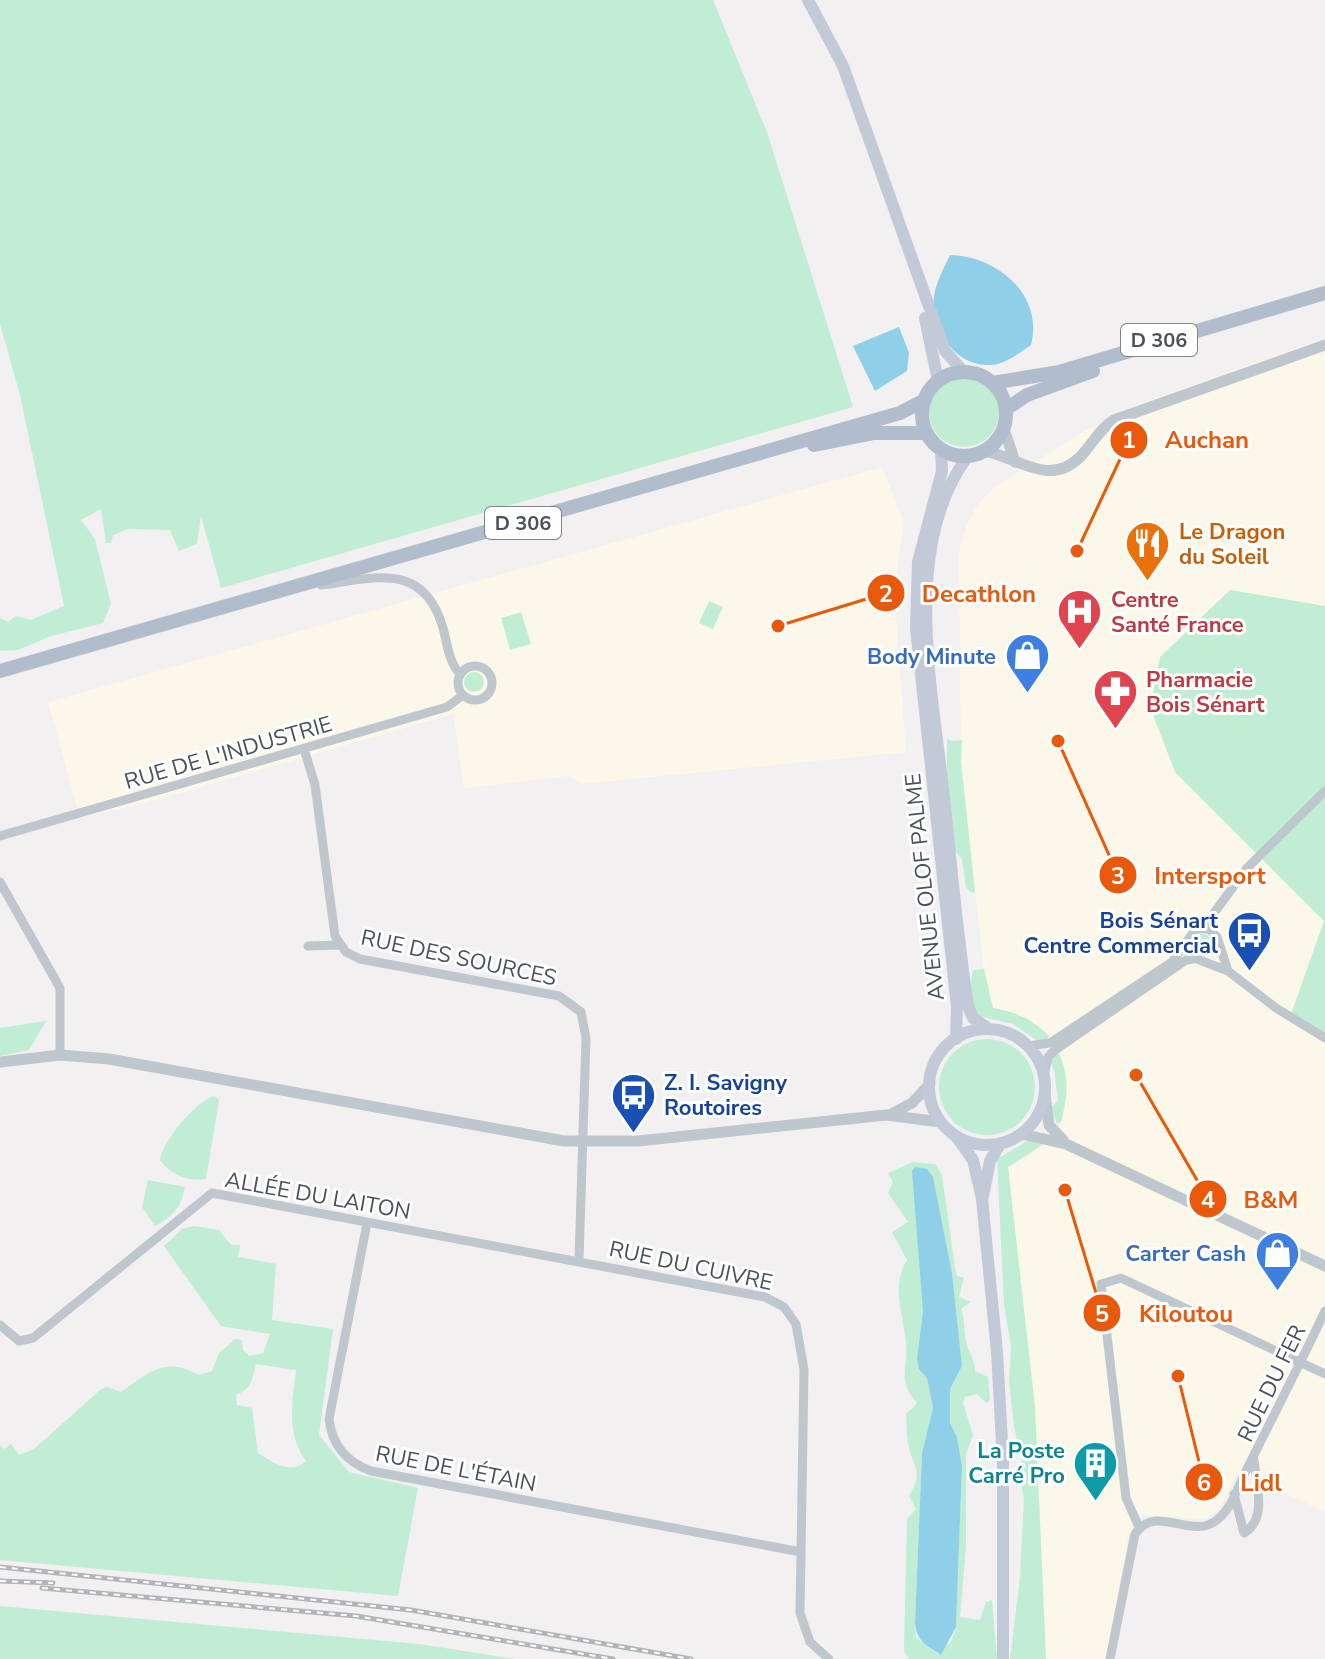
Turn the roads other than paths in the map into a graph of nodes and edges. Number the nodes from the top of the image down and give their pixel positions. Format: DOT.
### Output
graph roads {
  1 [pos="808,0"];
  2 [pos="913,268"];
  3 [pos="1325,293"];
  4 [pos="1325,302"];
  5 [pos="1325,345"];
  6 [pos="963,371"];
  7 [pos="938,381"];
  8 [pos="992,383"];
  9 [pos="925,400"];
  10 [pos="1006,409"];
  11 [pos="1004,429"];
  12 [pos="927,433"];
  13 [pos="941,449"];
  14 [pos="985,451"];
  15 [pos="751,456"];
  16 [pos="968,456"];
  17 [pos="1015,462"];
  18 [pos="294,589"];
  19 [pos="0,671"];
  20 [pos="460,674"];
  21 [pos="463,695"];
  22 [pos="932,732"];
  23 [pos="304,749"];
  24 [pos="1325,791"];
  25 [pos="0,836"];
  26 [pos="0,882"];
  27 [pos="1203,928"];
  28 [pos="340,945"];
  29 [pos="308,946"];
  30 [pos="1185,946"];
  31 [pos="1219,948"];
  32 [pos="1193,959"];
  33 [pos="1207,961"];
  34 [pos="1228,971"];
  35 [pos="989,1029"];
  36 [pos="1325,1038"];
  37 [pos="956,1039"];
  38 [pos="1028,1046"];
  39 [pos="60,1055"];
  40 [pos="0,1062"];
  41 [pos="1044,1075"];
  42 [pos="930,1084"];
  43 [pos="1045,1095"];
  44 [pos="886,1115"];
  45 [pos="941,1122"];
  46 [pos="1022,1134"];
  47 [pos="956,1136"];
  48 [pos="582,1142"];
  49 [pos="1000,1144"];
  50 [pos="1066,1144"];
  51 [pos="982,1199"];
  52 [pos="367,1223"];
  53 [pos="579,1259"];
  54 [pos="1325,1268"];
  55 [pos="1325,1279"];
  56 [pos="1325,1311"];
  57 [pos="3,1329"];
  58 [pos="1301,1363"];
  59 [pos="1325,1374"];
  60 [pos="1254,1460"];
  61 [pos="1234,1494"];
  62 [pos="1139,1527"];
  63 [pos="801,1552"];
  64 [pos="829,1659"];
  65 [pos="1003,1659"];
  66 [pos="1110,1659"];
  1 -- 2 [label="main road"];
  2 -- 6 [label="main road"];
  2 -- 7 [label="main road"];
  3 -- 8 [label="main road, D 306"];
  4 -- 10 [label="main road, D 306"];
  5 -- 17 [label="street"];
  6 -- 7 [label="main road"];
  6 -- 8 [label="main road"];
  7 -- 9 [label="main road"];
  8 -- 10 [label="main road"];
  9 -- 12 [label="main road"];
  9 -- 15 [label="main road, D 306"];
  10 -- 11 [label="main road"];
  11 -- 14 [label="main road"];
  11 -- 17 [label="street"];
  12 -- 13 [label="main road"];
  12 -- 15 [label="main road, D 306"];
  13 -- 16 [label="main road"];
  13 -- 22 [label="main road"];
  14 -- 16 [label="main road"];
  14 -- 17 [label="street"];
  15 -- 18 [label="main road, D 306"];
  16 -- 22 [label="main road"];
  18 -- 19 [label="main road, D 306"];
  18 -- 20 [label="street"];
  20 -- 21 [label="street"];
  20 -- 21 [label="street"];
  21 -- 23 [label="street, RUE DE L'INDUSTRIE"];
  22 -- 35 [label="main road, AVENUE OLOF PALME"];
  22 -- 37 [label="main road, AVENUE OLOF PALME"];
  23 -- 25 [label="street, RUE DE L'INDUSTRIE"];
  23 -- 28 [label="street"];
  24 -- 27 [label="street"];
  26 -- 39 [label="street"];
  27 -- 30 [label="street"];
  27 -- 31 [label="street"];
  28 -- 29 [label="street"];
  28 -- 48 [label="street, RUE DES SOURCES"];
  30 -- 32 [label="street"];
  30 -- 38 [label="street"];
  31 -- 33 [label="street"];
  31 -- 34 [label="street"];
  32 -- 33 [label="street"];
  32 -- 41 [label="street"];
  33 -- 34 [label="street"];
  34 -- 36 [label="street"];
  35 -- 37 [label="main road"];
  35 -- 38 [label="main road"];
  37 -- 42 [label="main road"];
  38 -- 41 [label="main road"];
  39 -- 40 [label="street"];
  39 -- 48 [label="street"];
  41 -- 43 [label="main road"];
  42 -- 44 [label="street"];
  42 -- 45 [label="main road"];
  43 -- 46 [label="main road"];
  43 -- 50 [label="street"];
  44 -- 45 [label="street"];
  44 -- 48 [label="street"];
  45 -- 47 [label="main road"];
  46 -- 49 [label="main road"];
  46 -- 50 [label="street"];
  47 -- 49 [label="main road"];
  47 -- 51 [label="main road"];
  48 -- 53 [label="street"];
  49 -- 51 [label="main road"];
  50 -- 54 [label="street"];
  51 -- 65 [label="main road"];
  52 -- 53 [label="street, ALLÉE DU LAITON"];
  52 -- 57 [label="street, ALLÉE DU LAITON"];
  52 -- 63 [label="street, RUE DE L'ÉTAIN"];
  53 -- 63 [label="street, RUE DU CUIVRE"];
  54 -- 55 [label="street"];
  56 -- 58 [label="street, RUE DU FER"];
  58 -- 59 [label="street"];
  58 -- 60 [label="street, RUE DU FER"];
  58 -- 62 [label="street"];
  60 -- 61 [label="street, RUE DU FER"];
  60 -- 61 [label="street"];
  61 -- 62 [label="street, RUE DU FER"];
  62 -- 66 [label="street"];
  63 -- 64 [label="street, RUE DU CUIVRE"];
}
